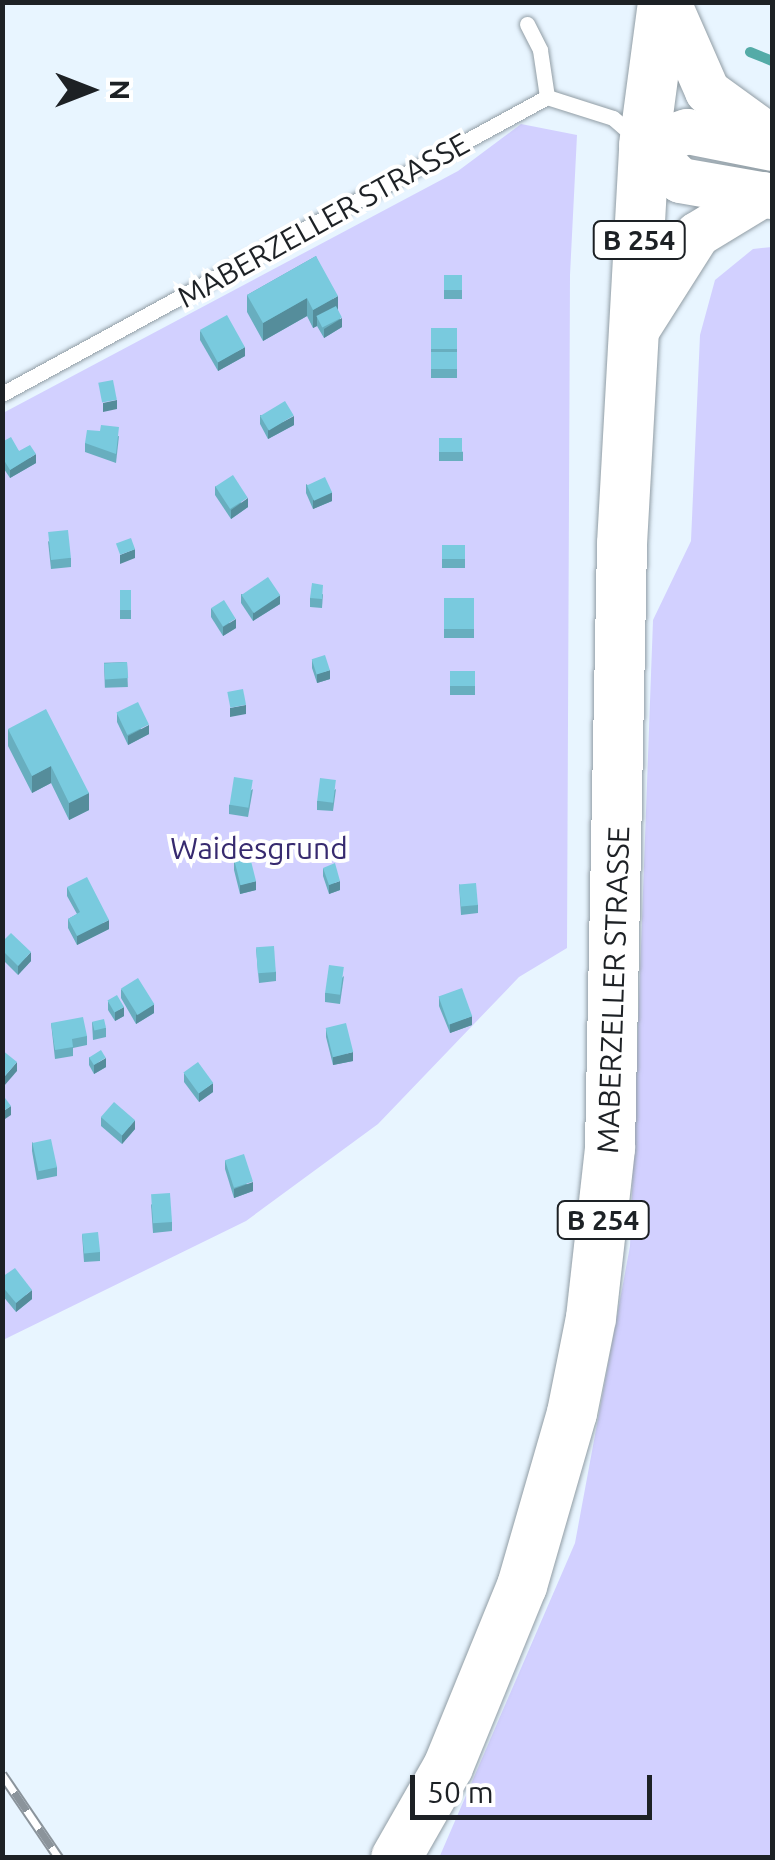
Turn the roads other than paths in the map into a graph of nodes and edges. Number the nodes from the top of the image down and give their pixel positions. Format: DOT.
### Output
graph roads {
  1 [pos="666,2"];
  2 [pos="527,24"];
  3 [pos="547,97"];
  4 [pos="772,138"];
  5 [pos="644,145"];
  6 [pos="772,148"];
  7 [pos="768,195"];
  8 [pos="634,336"];
  9 [pos="2,394"];
  10 [pos="396,1858"];
  1 -- 4 [label="main road"];
  1 -- 5 [label="main road, MABERZELLER STRASSE / B 254"];
  2 -- 3 [label="lane"];
  3 -- 5 [label="lane"];
  3 -- 9 [label="lane, MABERZELLER STRASSE"];
  5 -- 6 [label="main road"];
  5 -- 7 [label="main road"];
  5 -- 8 [label="main road, MABERZELLER STRASSE / B 254"];
  7 -- 8 [label="main road"];
  8 -- 10 [label="main road, MABERZELLER STRASSE / B 254"];
}
